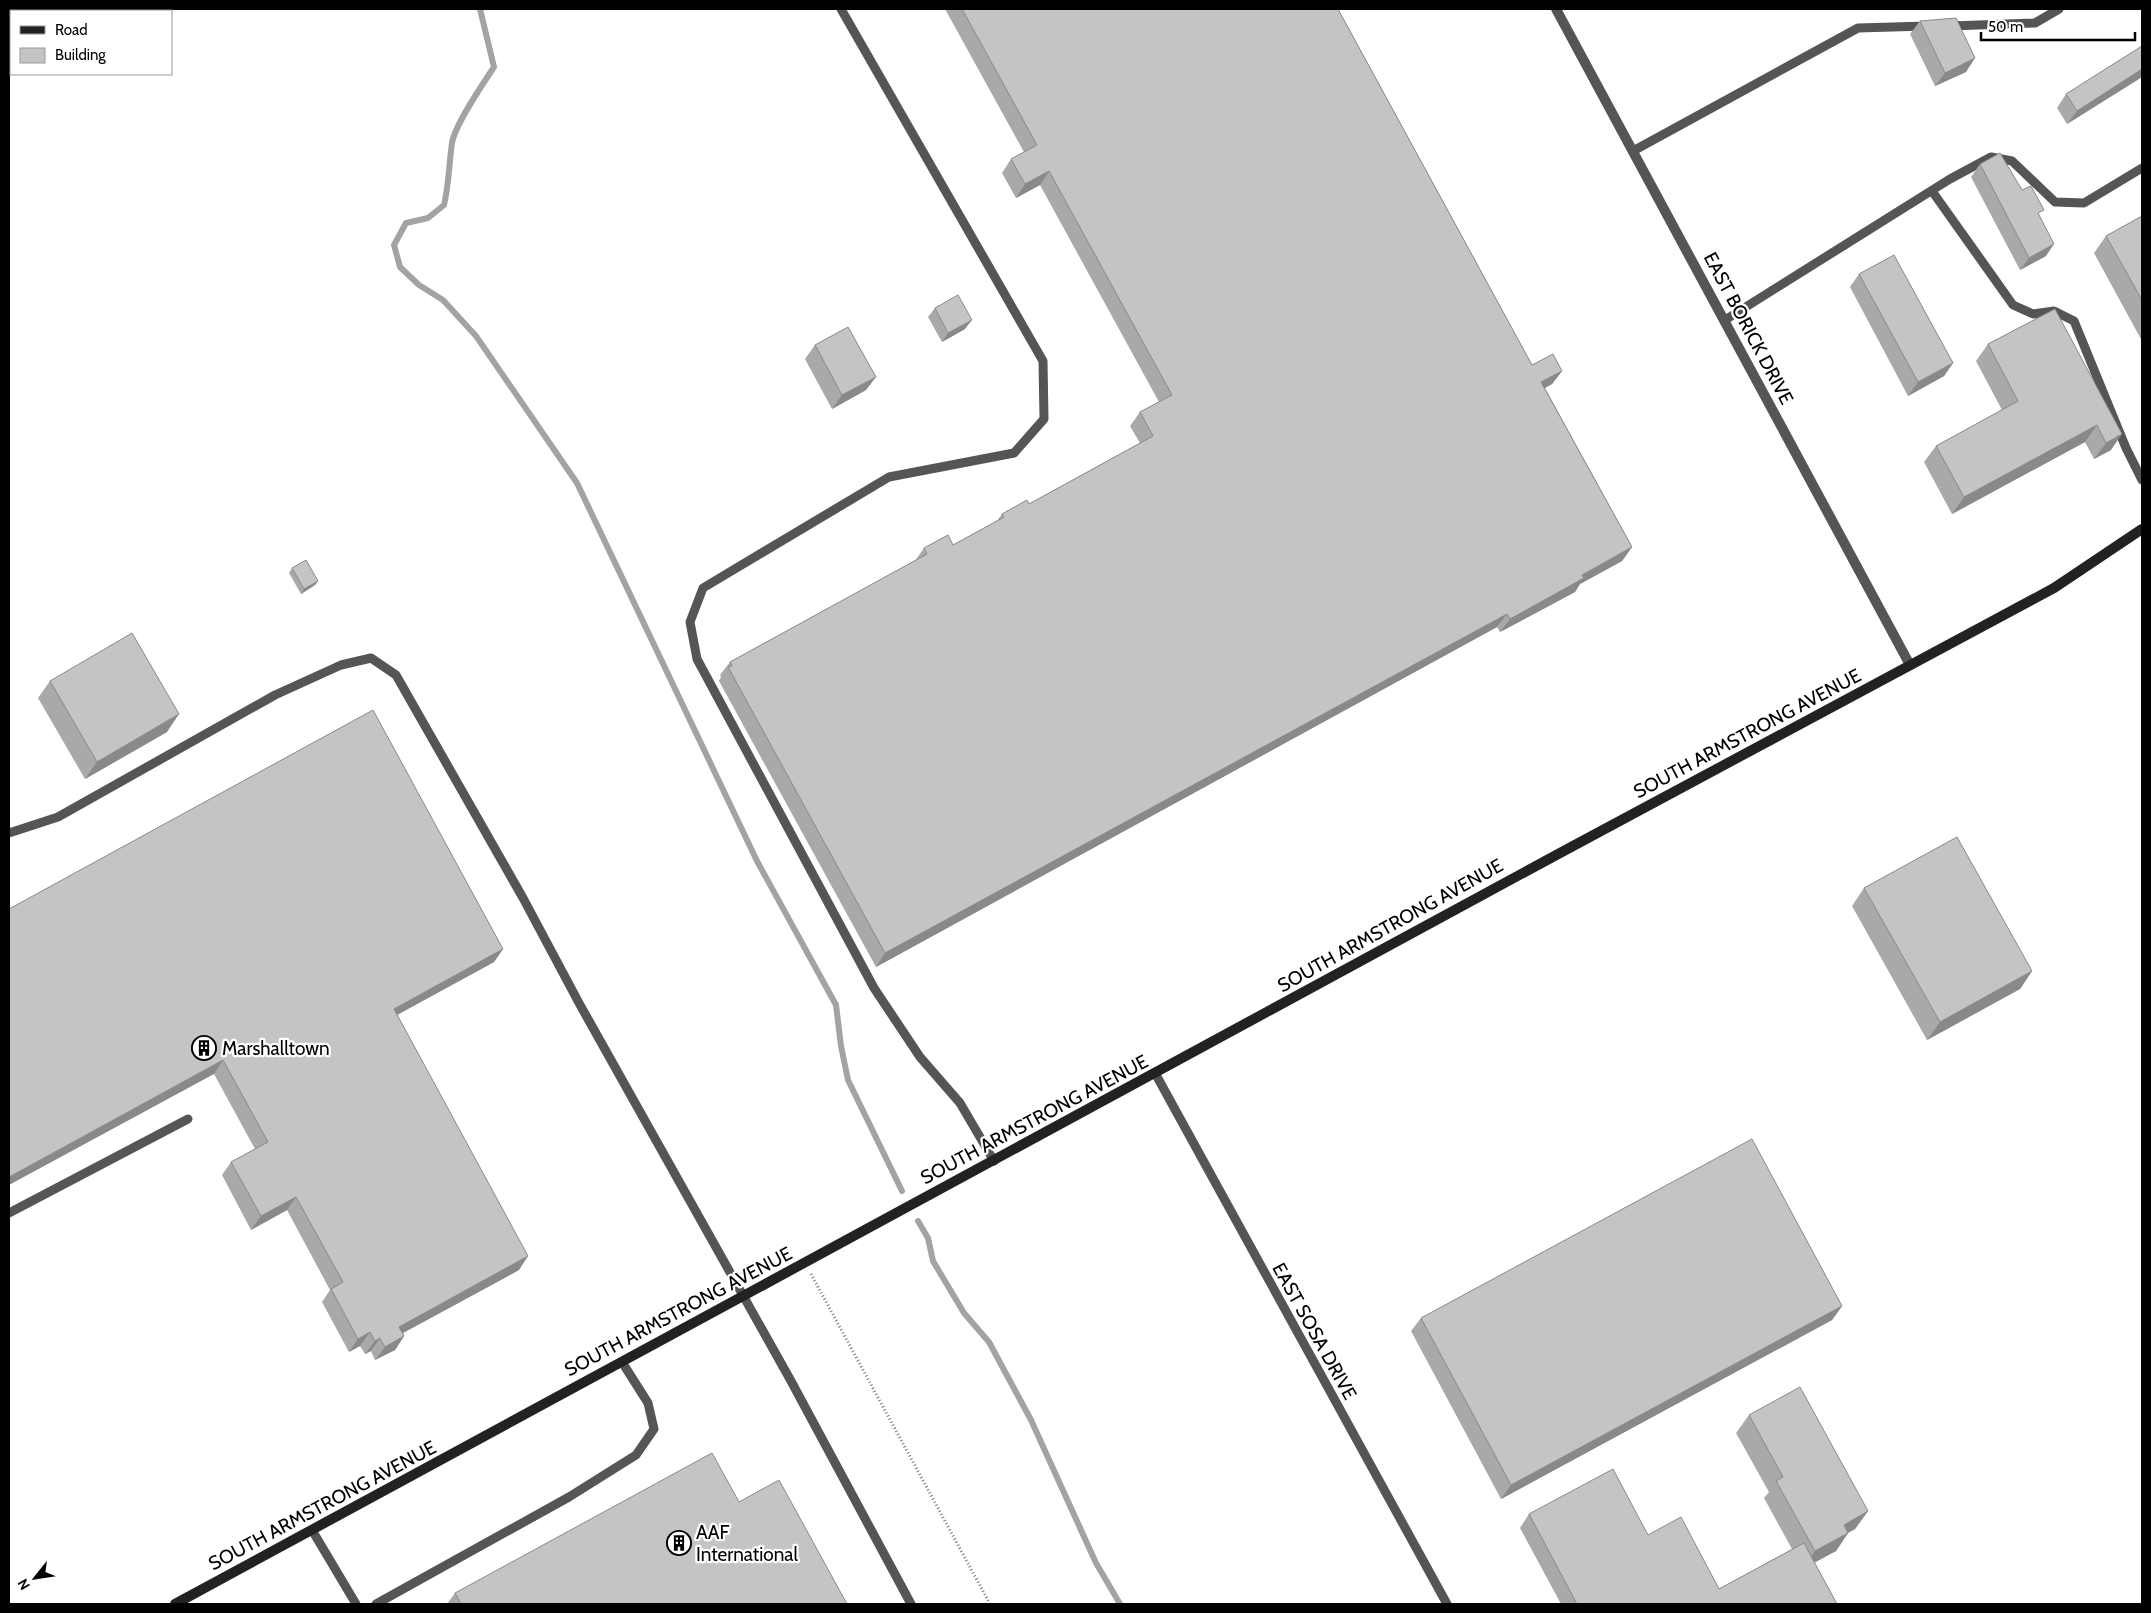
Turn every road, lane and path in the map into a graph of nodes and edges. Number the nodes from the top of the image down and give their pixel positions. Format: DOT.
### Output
graph roads {
  1 [pos="841,9"];
  2 [pos="1556,9"];
  3 [pos="2059,9"];
  4 [pos="1633,151"];
  5 [pos="2142,168"];
  6 [pos="1932,191"];
  7 [pos="1726,320"];
  8 [pos="2142,480"];
  9 [pos="2142,529"];
  10 [pos="1910,665"];
  11 [pos="9,833"];
  12 [pos="1155,1073"];
  13 [pos="188,1119"];
  14 [pos="994,1161"];
  15 [pos="9,1212"];
  16 [pos="805,1262"];
  17 [pos="744,1295"];
  18 [pos="622,1362"];
  19 [pos="312,1530"];
  20 [pos="176,1604"];
  21 [pos="356,1604"];
  22 [pos="376,1604"];
  23 [pos="911,1604"];
  24 [pos="990,1604"];
  25 [pos="1446,1604"];
  1 -- 14 [label="lane"];
  2 -- 4 [label="street, EAST BORICK DRIVE"];
  3 -- 4 [label="lane"];
  4 -- 7 [label="street, EAST BORICK DRIVE"];
  5 -- 6 [label="lane"];
  6 -- 7 [label="lane"];
  6 -- 8 [label="lane"];
  7 -- 10 [label="street, EAST BORICK DRIVE"];
  9 -- 10 [label="street, SOUTH ARMSTRONG AVENUE"];
  10 -- 12 [label="street, SOUTH ARMSTRONG AVENUE"];
  11 -- 17 [label="lane"];
  12 -- 14 [label="street, SOUTH ARMSTRONG AVENUE"];
  12 -- 25 [label="lane, EAST SOSA DRIVE"];
  13 -- 15 [label="lane"];
  14 -- 16 [label="street, SOUTH ARMSTRONG AVENUE"];
  16 -- 17 [label="street, SOUTH ARMSTRONG AVENUE"];
  16 -- 24 [label="path"];
  17 -- 18 [label="street, SOUTH ARMSTRONG AVENUE"];
  17 -- 23 [label="lane"];
  18 -- 19 [label="street, SOUTH ARMSTRONG AVENUE"];
  18 -- 22 [label="lane"];
  19 -- 20 [label="street, SOUTH ARMSTRONG AVENUE"];
  19 -- 21 [label="lane"];
}
